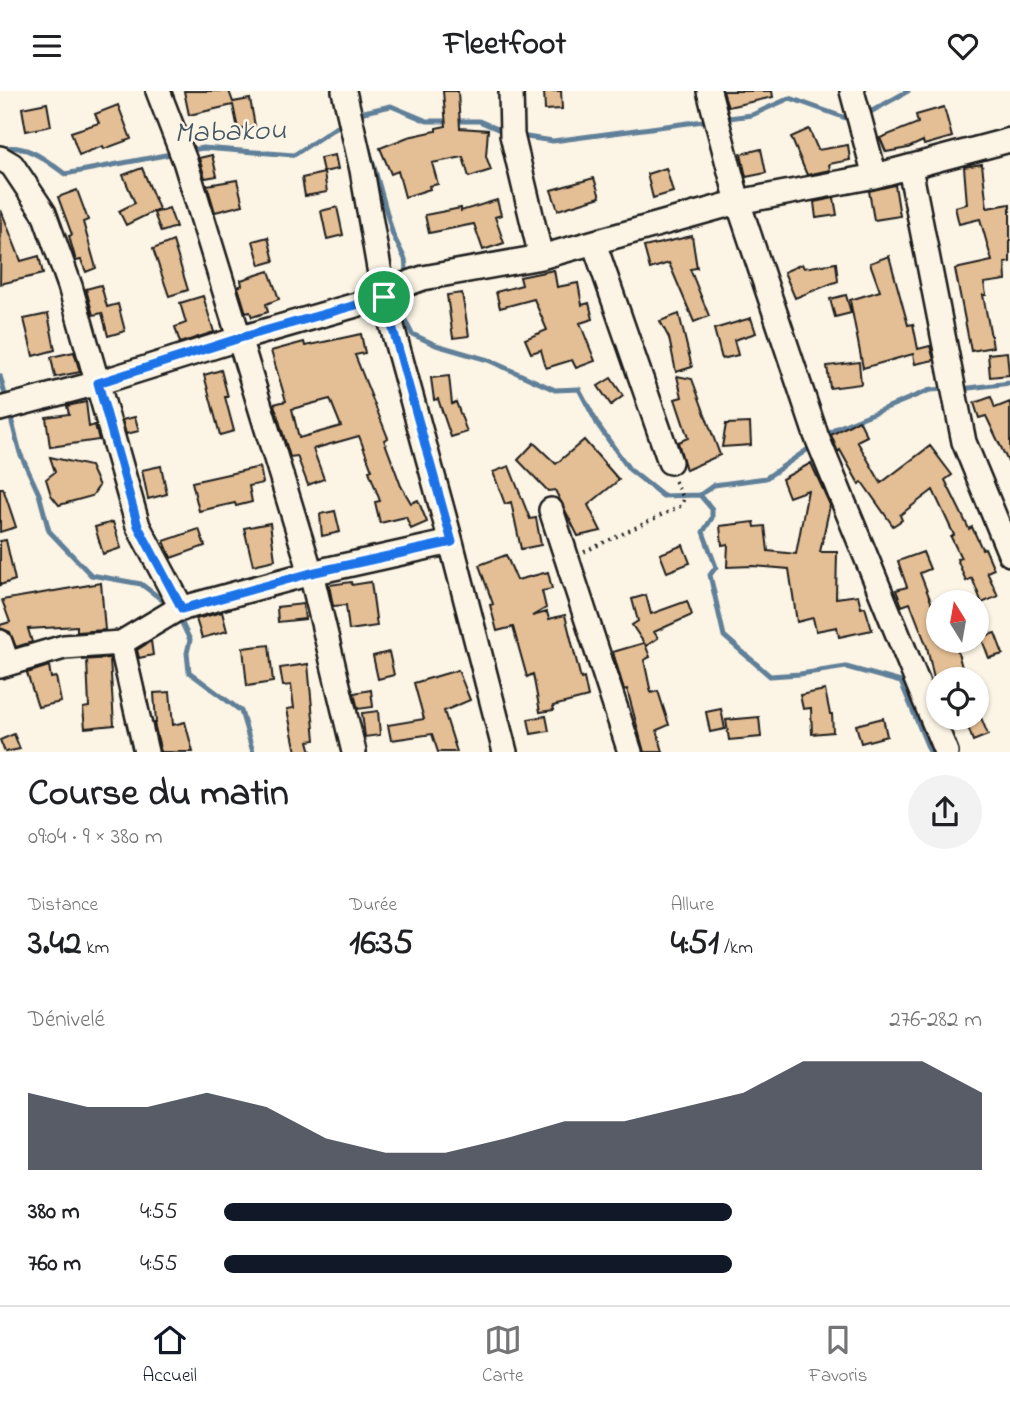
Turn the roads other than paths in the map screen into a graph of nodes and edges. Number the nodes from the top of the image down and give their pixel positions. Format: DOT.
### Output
graph roads {
  1 [pos="158,91"];
  2 [pos="344,91"];
  3 [pos="511,91"];
  4 [pos="709,91"];
  5 [pos="852,91"];
  6 [pos="1010,140"];
  7 [pos="0,158"];
  8 [pos="910,168"];
  9 [pos="875,176"];
  10 [pos="738,202"];
  11 [pos="594,243"];
  12 [pos="541,257"];
  13 [pos="393,292"];
  14 [pos="240,338"];
  15 [pos="98,383"];
  16 [pos="6,408"];
  17 [pos="670,462"];
  18 [pos="551,510"];
  19 [pos="452,542"];
  20 [pos="1010,554"];
  21 [pos="311,573"];
  22 [pos="182,609"];
  23 [pos="121,643"];
  24 [pos="2,657"];
  25 [pos="146,752"];
  26 [pos="354,752"];
  27 [pos="505,752"];
  28 [pos="630,752"];
  29 [pos="946,752"];
  1 -- 14 [label="street"];
  2 -- 13 [label="street"];
  3 -- 12 [label="street"];
  4 -- 10 [label="street"];
  5 -- 9 [label="street"];
  6 -- 8 [label="street"];
  7 -- 15 [label="street"];
  8 -- 9 [label="street"];
  8 -- 20 [label="street"];
  9 -- 10 [label="street"];
  10 -- 11 [label="street"];
  10 -- 29 [label="street"];
  11 -- 12 [label="street"];
  11 -- 17 [label="street"];
  12 -- 13 [label="street"];
  13 -- 14 [label="street"];
  13 -- 19 [label="street"];
  14 -- 15 [label="street"];
  14 -- 21 [label="street"];
  15 -- 16 [label="street"];
  15 -- 22 [label="street"];
  18 -- 28 [label="street"];
  19 -- 21 [label="street"];
  19 -- 27 [label="street"];
  21 -- 22 [label="street"];
  21 -- 26 [label="street"];
  22 -- 23 [label="street"];
  23 -- 24 [label="street"];
  23 -- 25 [label="street"];
}
